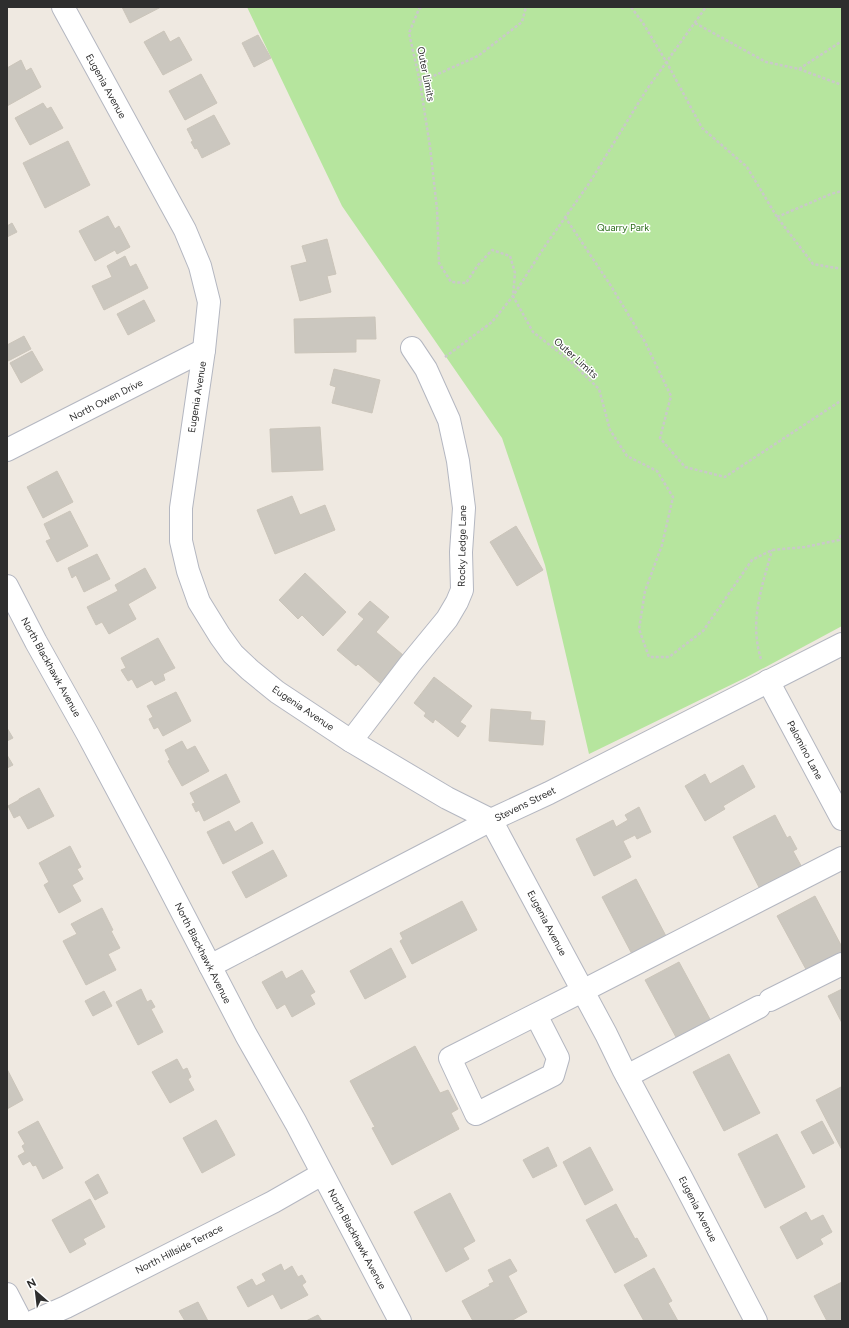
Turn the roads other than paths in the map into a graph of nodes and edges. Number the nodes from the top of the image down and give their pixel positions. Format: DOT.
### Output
graph roads {
  1 [pos="63,7"];
  2 [pos="412,348"];
  3 [pos="204,350"];
  4 [pos="7,450"];
  5 [pos="7,586"];
  6 [pos="842,644"];
  7 [pos="768,680"];
  8 [pos="351,741"];
  9 [pos="842,819"];
  10 [pos="491,820"];
  11 [pos="842,858"];
  12 [pos="842,964"];
  13 [pos="210,966"];
  14 [pos="583,991"];
  15 [pos="536,1015"];
  16 [pos="627,1076"];
  17 [pos="322,1174"];
  18 [pos="7,1294"];
  19 [pos="21,1321"];
  20 [pos="34,1321"];
  21 [pos="400,1321"];
  22 [pos="756,1321"];
  1 -- 3 [label="street, Eugenia Avenue"];
  2 -- 8 [label="street, Rocky Ledge Lane"];
  3 -- 4 [label="street, North Owen Drive"];
  3 -- 8 [label="street, Eugenia Avenue"];
  5 -- 13 [label="street, North Blackhawk Avenue"];
  6 -- 7 [label="street, Stevens Street"];
  7 -- 9 [label="street, Palomino Lane"];
  7 -- 10 [label="street, Stevens Street"];
  8 -- 10 [label="street, Eugenia Avenue"];
  10 -- 13 [label="street, Stevens Street"];
  10 -- 14 [label="street, Eugenia Avenue"];
  11 -- 14 [label="street"];
  12 -- 16 [label="street"];
  13 -- 17 [label="street, North Blackhawk Avenue"];
  14 -- 15 [label="street"];
  14 -- 16 [label="street, Eugenia Avenue"];
  15 -- 15 [label="street"];
  16 -- 22 [label="street, Eugenia Avenue"];
  17 -- 20 [label="street, North Hillside Terrace"];
  17 -- 21 [label="street, North Blackhawk Avenue"];
  18 -- 19 [label="street"];
}
